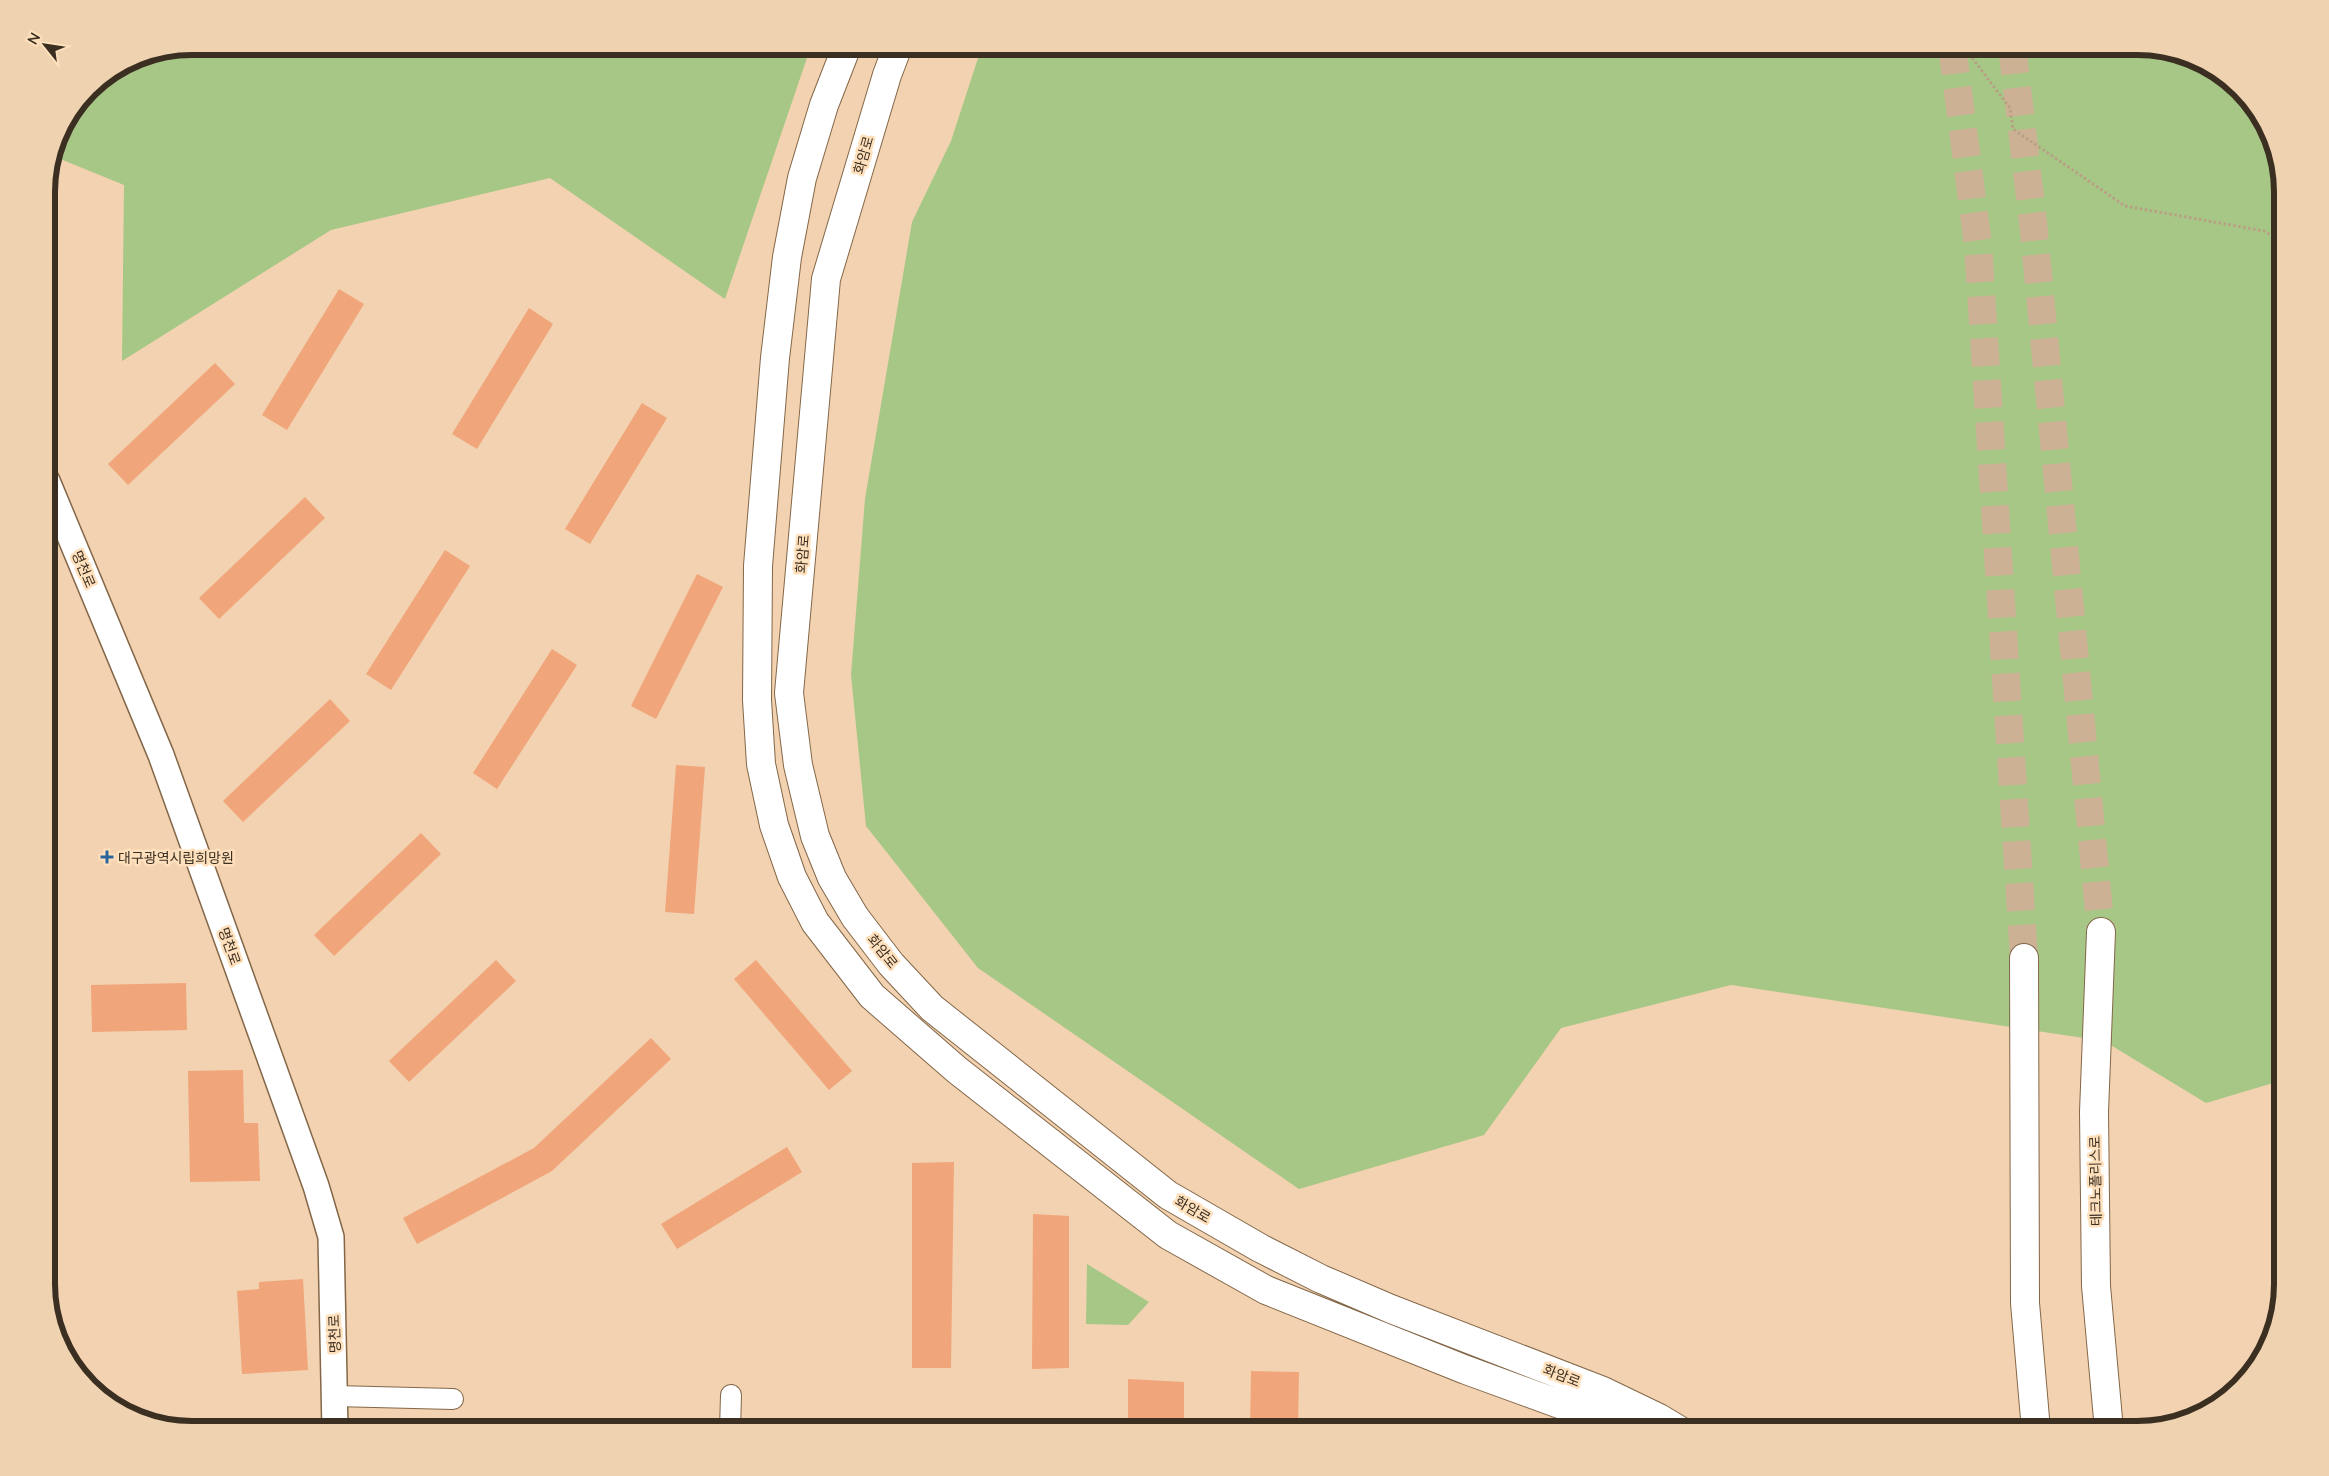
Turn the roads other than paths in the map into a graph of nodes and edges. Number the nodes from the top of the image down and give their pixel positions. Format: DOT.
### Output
graph roads {
  1 [pos="843,55"];
  2 [pos="895,55"];
  3 [pos="55,506"];
  4 [pos="2101,932"];
  5 [pos="2024,958"];
  6 [pos="730,1395"];
  7 [pos="335,1396"];
  8 [pos="453,1399"];
  9 [pos="335,1421"];
  10 [pos="730,1421"];
  11 [pos="1606,1421"];
  12 [pos="1664,1421"];
  13 [pos="2035,1421"];
  14 [pos="2108,1421"];
  1 -- 11 [label="main road, 화암로"];
  2 -- 12 [label="main road, 화암로"];
  3 -- 7 [label="street, 명천로"];
  4 -- 14 [label="main road, 테크노폴리스로"];
  5 -- 13 [label="main road"];
  6 -- 10 [label="street"];
  7 -- 8 [label="street"];
  7 -- 9 [label="street, 명천로"];
}
